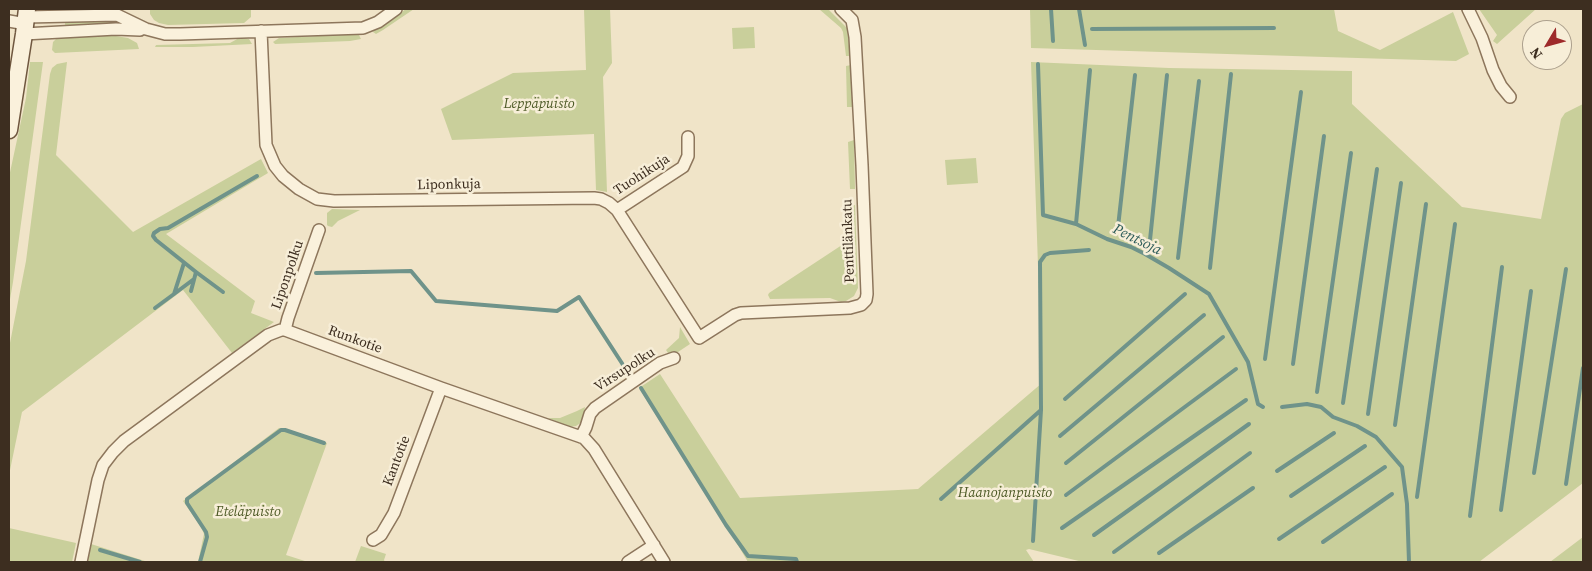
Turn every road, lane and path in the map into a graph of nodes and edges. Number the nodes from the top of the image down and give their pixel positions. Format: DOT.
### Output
graph roads {
  1 [pos="396,9"];
  2 [pos="841,9"];
  3 [pos="1468,9"];
  4 [pos="9,21"];
  5 [pos="26,21"];
  6 [pos="141,28"];
  7 [pos="261,31"];
  8 [pos="1510,97"];
  9 [pos="9,130"];
  10 [pos="688,137"];
  11 [pos="617,210"];
  12 [pos="319,230"];
  13 [pos="285,330"];
  14 [pos="699,338"];
  15 [pos="674,358"];
  16 [pos="441,388"];
  17 [pos="581,437"];
  18 [pos="374,540"];
  19 [pos="654,546"];
  20 [pos="81,562"];
  21 [pos="628,562"];
  22 [pos="664,562"];
  1 -- 7 [label="street"];
  2 -- 14 [label="street, Penttilänkatu"];
  3 -- 8 [label="street"];
  4 -- 5 [label="street"];
  5 -- 6 [label="street"];
  5 -- 6 [label="street"];
  5 -- 9 [label="street"];
  6 -- 7 [label="street"];
  7 -- 11 [label="street, Liponkuja"];
  10 -- 11 [label="street, Tuohikuja"];
  11 -- 14 [label="street, Liponkuja"];
  12 -- 13 [label="street, Liponpolku"];
  13 -- 16 [label="street, Runkotie"];
  13 -- 20 [label="street"];
  15 -- 17 [label="street, Virsupolku"];
  16 -- 17 [label="street, Runkotie"];
  16 -- 18 [label="street, Kantotie"];
  17 -- 19 [label="street, Runkotie"];
  19 -- 21 [label="street"];
  19 -- 22 [label="street, Runkotie"];
}
